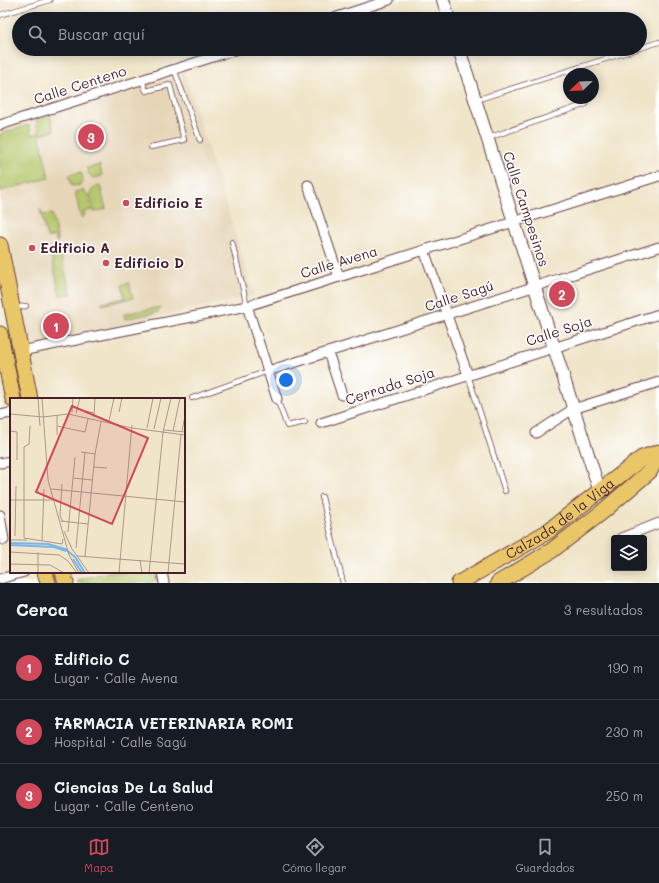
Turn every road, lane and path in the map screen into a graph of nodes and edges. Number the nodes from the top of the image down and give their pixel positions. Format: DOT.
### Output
graph roads {
  1 [pos="50,0"];
  2 [pos="389,0"];
  3 [pos="443,0"];
  4 [pos="352,12"];
  5 [pos="447,12"];
  6 [pos="0,15"];
  7 [pos="659,42"];
  8 [pos="647,46"];
  9 [pos="217,56"];
  10 [pos="461,56"];
  11 [pos="615,56"];
  12 [pos="174,70"];
  13 [pos="142,80"];
  14 [pos="476,100"];
  15 [pos="586,104"];
  16 [pos="0,125"];
  17 [pos="488,138"];
  18 [pos="200,140"];
  19 [pos="151,147"];
  20 [pos="659,176"];
  21 [pos="308,185"];
  22 [pos="514,222"];
  23 [pos="232,242"];
  24 [pos="0,245"];
  25 [pos="659,247"];
  26 [pos="424,250"];
  27 [pos="339,277"];
  28 [pos="535,286"];
  29 [pos="247,306"];
  30 [pos="446,314"];
  31 [pos="659,314"];
  32 [pos="0,334"];
  33 [pos="554,348"];
  34 [pos="21,351"];
  35 [pos="328,352"];
  36 [pos="268,371"];
  37 [pos="468,376"];
  38 [pos="659,382"];
  39 [pos="342,395"];
  40 [pos="13,398"];
  41 [pos="30,398"];
  42 [pos="192,398"];
  43 [pos="277,399"];
  44 [pos="573,409"];
  45 [pos="10,413"];
  46 [pos="0,415"];
  47 [pos="305,422"];
  48 [pos="321,423"];
  49 [pos="536,434"];
  50 [pos="659,452"];
  51 [pos="10,460"];
  52 [pos="0,463"];
  53 [pos="505,491"];
  54 [pos="600,492"];
  55 [pos="322,497"];
  56 [pos="0,515"];
  57 [pos="659,523"];
  58 [pos="629,535"];
  59 [pos="5,540"];
  60 [pos="21,573"];
  61 [pos="45,573"];
  62 [pos="64,573"];
  63 [pos="162,573"];
  64 [pos="0,579"];
  65 [pos="48,583"];
  66 [pos="66,583"];
  67 [pos="164,583"];
  68 [pos="343,583"];
  69 [pos="459,583"];
  70 [pos="498,583"];
  1 -- 6 [label="lane"];
  2 -- 4 [label="street"];
  3 -- 5 [label="street"];
  7 -- 8 [label="lane"];
  9 -- 12 [label="street, Calle Centeno"];
  10 -- 14 [label="street, Calle Campesinos"];
  11 -- 14 [label="lane"];
  12 -- 13 [label="street, Calle Centeno"];
  12 -- 18 [label="lane"];
  13 -- 16 [label="street, Calle Centeno"];
  13 -- 19 [label="lane"];
  14 -- 17 [label="street, Calle Campesinos"];
  15 -- 17 [label="lane"];
  17 -- 22 [label="street, Calle Campesinos"];
  20 -- 22 [label="street, Calle Avena"];
  21 -- 27 [label="street"];
  22 -- 26 [label="street, Calle Avena"];
  22 -- 28 [label="street, Calle Campesinos"];
  23 -- 29 [label="lane"];
  24 -- 34 [label="main road"];
  25 -- 28 [label="street, Calle Sagú"];
  26 -- 27 [label="street, Calle Avena"];
  26 -- 30 [label="street"];
  27 -- 29 [label="street, Calle Avena"];
  28 -- 30 [label="street, Calle Sagú"];
  28 -- 33 [label="street, Calle Campesinos"];
  29 -- 34 [label="street, Calle Avena"];
  29 -- 36 [label="street"];
  30 -- 35 [label="street, Calle Sagú"];
  30 -- 37 [label="street"];
  31 -- 33 [label="street, Calle Soja"];
  32 -- 40 [label="main road"];
  33 -- 37 [label="street, Calle Soja"];
  33 -- 44 [label="street, Calle Campesinos"];
  34 -- 41 [label="main road"];
  35 -- 36 [label="street, Calle Sagú"];
  35 -- 39 [label="street"];
  36 -- 42 [label="lane"];
  36 -- 43 [label="street"];
  37 -- 48 [label="street, Cerrada Soja"];
  37 -- 53 [label="lane"];
  38 -- 44 [label="street"];
  43 -- 47 [label="lane"];
  44 -- 49 [label="street"];
  44 -- 54 [label="street, Calle Campesinos"];
  45 -- 46 [label="street"];
  50 -- 54 [label="main road, Calzada de la Viga"];
  50 -- 70 [label="main road, Calzada de la Viga"];
  51 -- 52 [label="street"];
  54 -- 69 [label="main road, Calzada de la Viga"];
  55 -- 68 [label="lane"];
  56 -- 59 [label="street"];
  57 -- 58 [label="street"];
  60 -- 64 [label="street"];
  61 -- 65 [label="main road"];
  62 -- 66 [label="main road"];
  63 -- 67 [label="street"];
}
